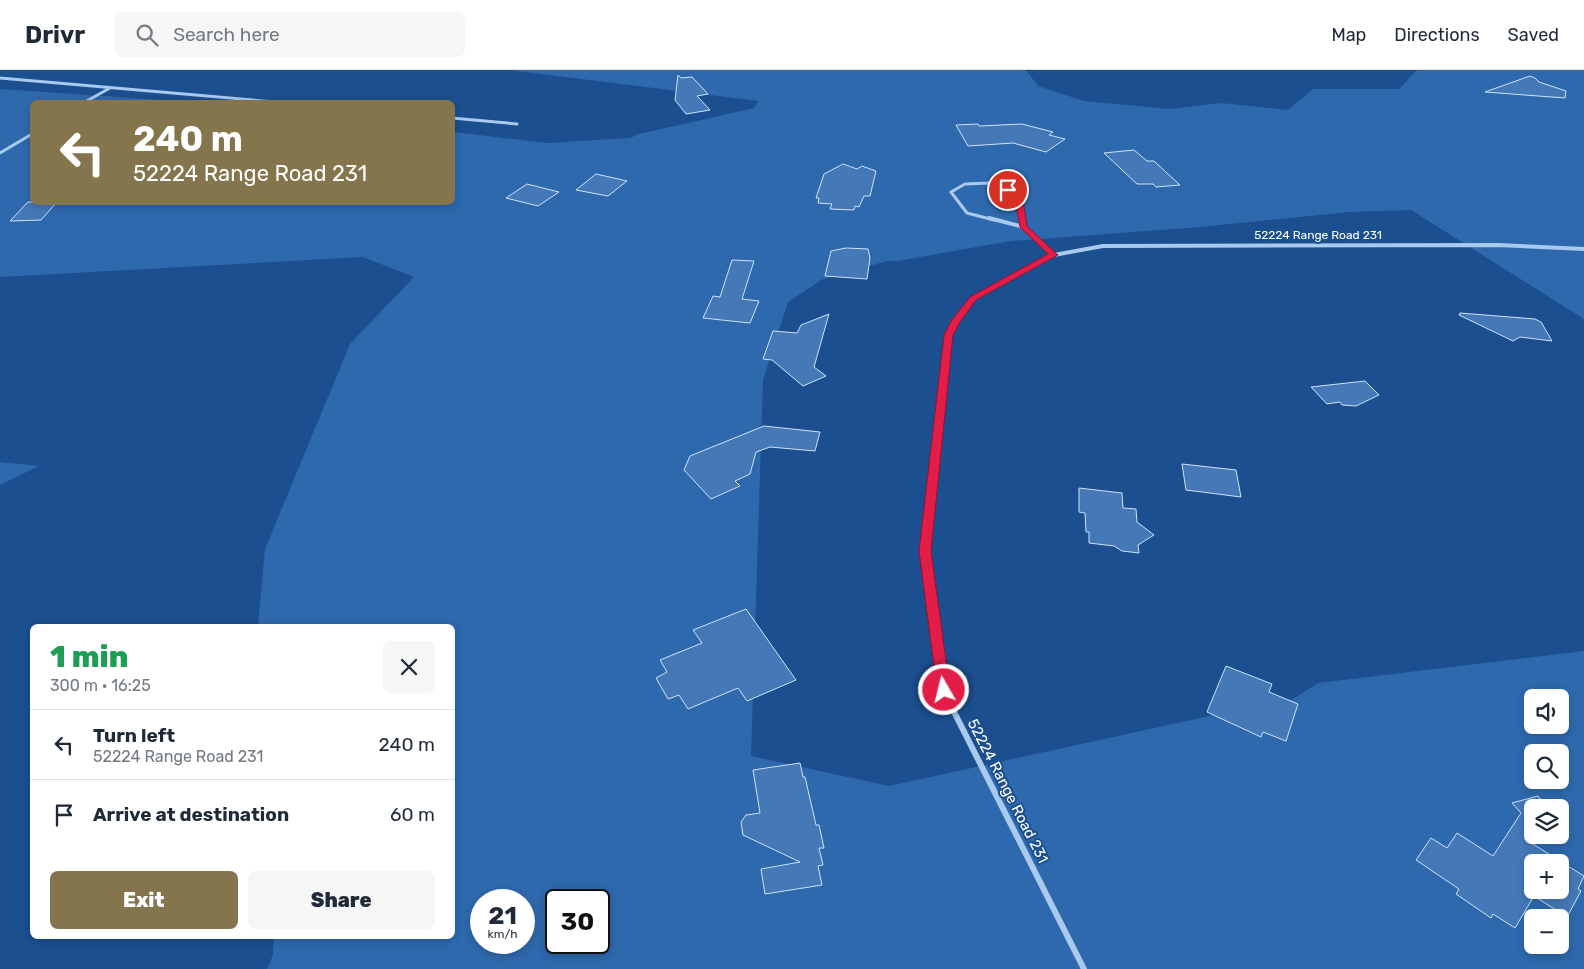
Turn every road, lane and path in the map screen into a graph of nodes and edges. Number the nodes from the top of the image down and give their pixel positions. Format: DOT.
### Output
graph roads {
  1 [pos="0,78"];
  2 [pos="110,88"];
  3 [pos="89,100"];
  4 [pos="251,100"];
  5 [pos="455,118"];
  6 [pos="517,124"];
  7 [pos="30,135"];
  8 [pos="0,153"];
  9 [pos="1024,227"];
  10 [pos="1584,249"];
  11 [pos="1054,255"];
  12 [pos="1084,969"];
  1 -- 2 [label="street"];
  2 -- 3 [label="street"];
  2 -- 4 [label="street"];
  5 -- 6 [label="street"];
  7 -- 8 [label="street"];
  9 -- 9 [label="street"];
  9 -- 11 [label="street"];
  10 -- 11 [label="street, 52224 Range Road 231"];
  11 -- 12 [label="street, 52224 Range Road 231"];
}
